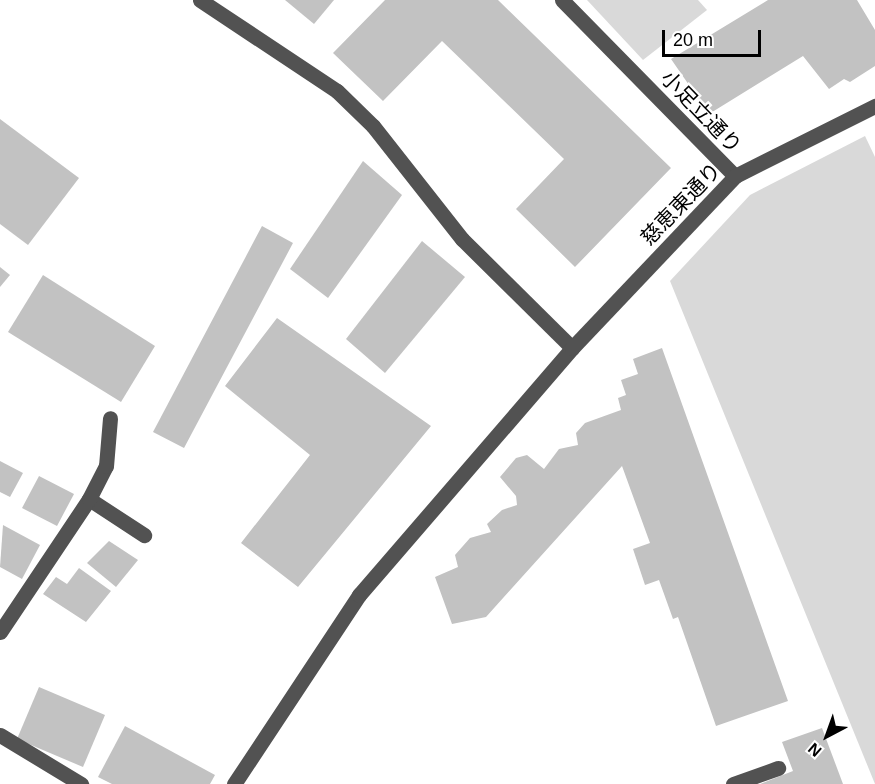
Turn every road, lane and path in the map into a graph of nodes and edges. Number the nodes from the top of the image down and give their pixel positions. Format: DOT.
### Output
graph roads {
  1 [pos="200,0"];
  2 [pos="562,0"];
  3 [pos="875,105"];
  4 [pos="735,176"];
  5 [pos="572,348"];
  6 [pos="110,418"];
  7 [pos="88,499"];
  8 [pos="144,535"];
  9 [pos="0,632"];
  10 [pos="0,735"];
  11 [pos="778,768"];
  12 [pos="81,784"];
  13 [pos="234,784"];
  14 [pos="733,784"];
  1 -- 5 [label="street"];
  2 -- 4 [label="street, 小足立通り"];
  3 -- 4 [label="street, 慈恵東通り"];
  4 -- 5 [label="street, 慈恵東通り"];
  5 -- 13 [label="street, 慈恵東通り"];
  6 -- 7 [label="street"];
  7 -- 8 [label="street"];
  7 -- 9 [label="street"];
  10 -- 12 [label="street"];
  11 -- 14 [label="street"];
}
